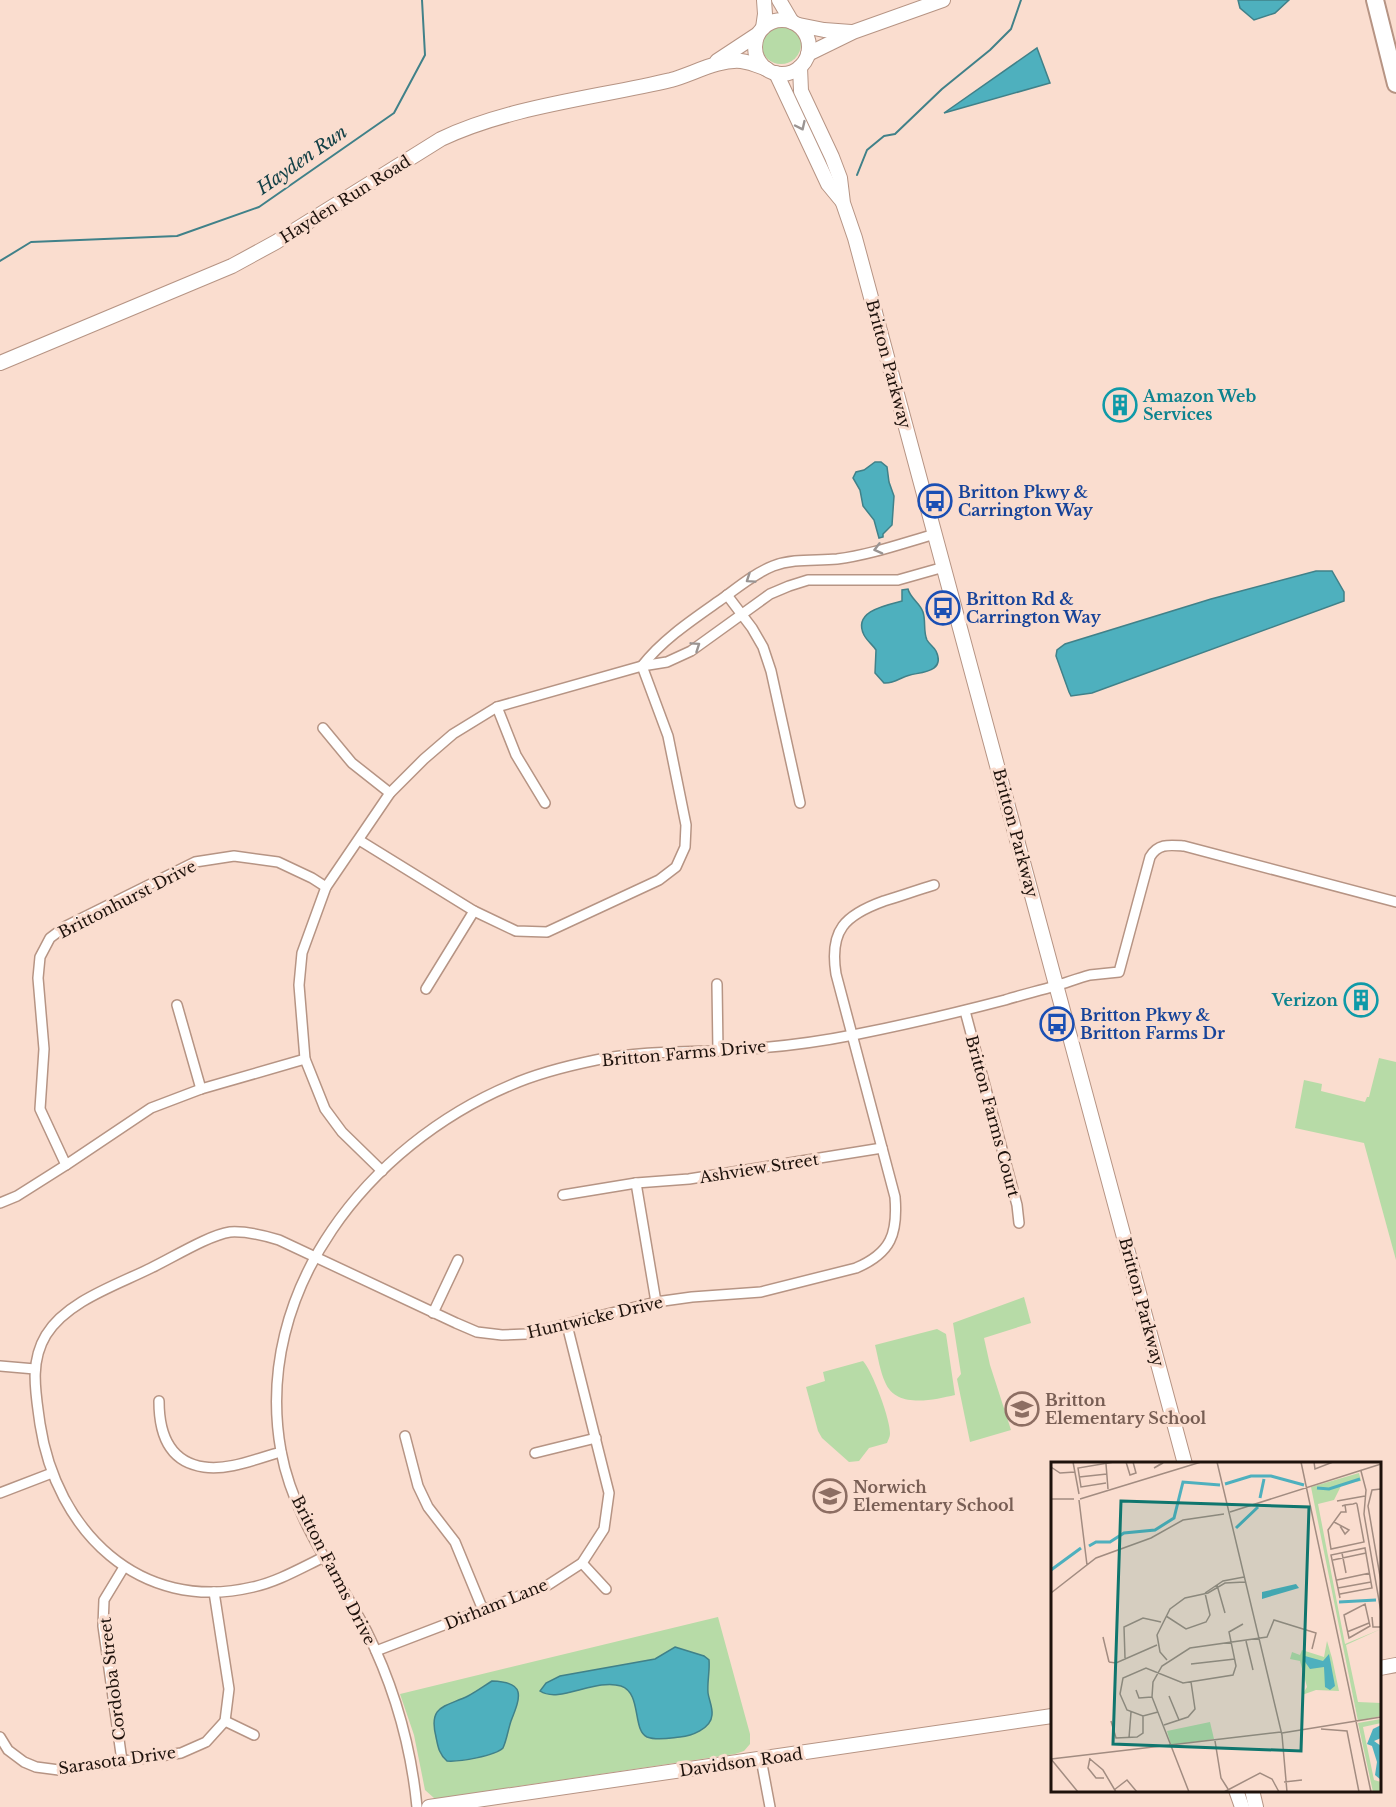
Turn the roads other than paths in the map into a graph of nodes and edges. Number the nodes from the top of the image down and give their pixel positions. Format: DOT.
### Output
graph roads {
  1 [pos="764,0"];
  2 [pos="779,0"];
  3 [pos="943,0"];
  4 [pos="1375,0"];
  5 [pos="796,23"];
  6 [pos="760,31"];
  7 [pos="853,32"];
  8 [pos="808,54"];
  9 [pos="800,67"];
  10 [pos="702,70"];
  11 [pos="772,71"];
  12 [pos="1396,84"];
  13 [pos="843,203"];
  14 [pos="0,363"];
  15 [pos="935,534"];
  16 [pos="944,567"];
  17 [pos="728,595"];
  18 [pos="742,614"];
  19 [pos="642,666"];
  20 [pos="497,707"];
  21 [pos="323,728"];
  22 [pos="390,794"];
  23 [pos="545,803"];
  24 [pos="800,803"];
  25 [pos="359,840"];
  26 [pos="934,885"];
  27 [pos="326,887"];
  28 [pos="1396,902"];
  29 [pos="474,911"];
  30 [pos="717,984"];
  31 [pos="1057,986"];
  32 [pos="426,989"];
  33 [pos="177,1005"];
  34 [pos="965,1011"];
  35 [pos="852,1035"];
  36 [pos="718,1051"];
  37 [pos="305,1059"];
  38 [pos="201,1089"];
  39 [pos="882,1148"];
  40 [pos="66,1165"];
  41 [pos="382,1171"];
  42 [pos="636,1183"];
  43 [pos="562,1195"];
  44 [pos="0,1203"];
  45 [pos="1019,1223"];
  46 [pos="314,1257"];
  47 [pos="458,1260"];
  48 [pos="656,1302"];
  49 [pos="433,1313"];
  50 [pos="567,1325"];
  51 [pos="0,1366"];
  52 [pos="35,1369"];
  53 [pos="159,1401"];
  54 [pos="405,1436"];
  55 [pos="596,1438"];
  56 [pos="281,1452"];
  57 [pos="535,1453"];
  58 [pos="1184,1462"];
  59 [pos="52,1473"];
  60 [pos="0,1493"];
  61 [pos="324,1557"];
  62 [pos="582,1563"];
  63 [pos="124,1567"];
  64 [pos="606,1589"];
  65 [pos="214,1592"];
  66 [pos="483,1610"];
  67 [pos="376,1651"];
  68 [pos="1396,1665"];
  69 [pos="1381,1668"];
  70 [pos="1051,1716"];
  71 [pos="225,1720"];
  72 [pos="254,1735"];
  73 [pos="0,1737"];
  74 [pos="761,1759"];
  75 [pos="122,1761"];
  76 [pos="1236,1792"];
  77 [pos="1252,1792"];
  78 [pos="417,1807"];
  79 [pos="429,1807"];
  80 [pos="770,1807"];
  81 [pos="1242,1807"];
  82 [pos="1256,1807"];
  1 -- 6 [label="main road"];
  2 -- 5 [label="main road"];
  3 -- 7 [label="main road"];
  4 -- 12 [label="highway"];
  5 -- 6 [label="main road"];
  5 -- 7 [label="main road"];
  5 -- 8 [label="main road"];
  6 -- 10 [label="main road, Hayden Run Road"];
  6 -- 11 [label="main road"];
  7 -- 8 [label="main road"];
  8 -- 9 [label="main road"];
  9 -- 11 [label="main road"];
  9 -- 13 [label="main road, Britton Parkway"];
  10 -- 11 [label="main road, Hayden Run Road"];
  10 -- 14 [label="main road, Hayden Run Road"];
  11 -- 13 [label="main road, Britton Parkway, one-way"];
  13 -- 15 [label="main road, Britton Parkway"];
  15 -- 16 [label="main road, Britton Parkway"];
  15 -- 17 [label="street, one-way"];
  16 -- 18 [label="street"];
  16 -- 31 [label="main road, Britton Parkway"];
  17 -- 18 [label="street"];
  17 -- 19 [label="street"];
  19 -- 18 [label="street, one-way"];
  18 -- 24 [label="street"];
  19 -- 20 [label="street"];
  19 -- 29 [label="street"];
  20 -- 22 [label="street"];
  20 -- 23 [label="street"];
  21 -- 22 [label="street"];
  22 -- 25 [label="street"];
  25 -- 27 [label="street"];
  25 -- 29 [label="street"];
  26 -- 35 [label="street, Huntwicke Drive"];
  27 -- 37 [label="street"];
  27 -- 40 [label="street, Brittonhurst Drive"];
  28 -- 31 [label="street, Britton Farms Drive"];
  29 -- 32 [label="street"];
  30 -- 36 [label="street"];
  31 -- 34 [label="street, Britton Farms Drive"];
  31 -- 58 [label="main road, Britton Parkway"];
  33 -- 38 [label="street"];
  34 -- 35 [label="street, Britton Farms Drive"];
  34 -- 45 [label="street, Britton Farms Court"];
  35 -- 36 [label="street, Britton Farms Drive"];
  35 -- 39 [label="street, Huntwicke Drive"];
  36 -- 41 [label="street, Britton Farms Drive"];
  37 -- 38 [label="street"];
  37 -- 41 [label="street"];
  38 -- 40 [label="street"];
  39 -- 42 [label="street, Ashview Street"];
  39 -- 48 [label="street, Huntwicke Drive"];
  40 -- 44 [label="street"];
  41 -- 46 [label="street, Britton Farms Drive"];
  42 -- 43 [label="street, Ashview Street"];
  42 -- 48 [label="street"];
  46 -- 49 [label="street, Huntwicke Drive"];
  46 -- 52 [label="street, Huntwicke Drive"];
  46 -- 56 [label="street, Britton Farms Drive"];
  47 -- 49 [label="street"];
  48 -- 50 [label="street, Huntwicke Drive"];
  49 -- 50 [label="street, Huntwicke Drive"];
  50 -- 55 [label="street, Dirham Lane"];
  51 -- 52 [label="street"];
  52 -- 59 [label="street, Huntwicke Drive"];
  53 -- 56 [label="street"];
  54 -- 66 [label="street"];
  55 -- 57 [label="street"];
  55 -- 62 [label="street, Dirham Lane"];
  56 -- 61 [label="street, Britton Farms Drive"];
  59 -- 60 [label="street"];
  59 -- 63 [label="street, Huntwicke Drive"];
  61 -- 65 [label="street, Huntwicke Drive"];
  61 -- 67 [label="street, Britton Farms Drive"];
  62 -- 64 [label="street"];
  62 -- 66 [label="street, Dirham Lane"];
  63 -- 65 [label="street, Huntwicke Drive"];
  63 -- 75 [label="street, Cordoba Street"];
  65 -- 71 [label="street"];
  66 -- 67 [label="street, Dirham Lane"];
  67 -- 78 [label="street, Britton Farms Drive"];
  68 -- 69 [label="main road"];
  70 -- 74 [label="main road, Davidson Road"];
  71 -- 72 [label="street"];
  71 -- 75 [label="street, Sarasota Drive"];
  73 -- 75 [label="street, Sarasota Drive"];
  74 -- 79 [label="main road, Davidson Road"];
  74 -- 80 [label="street"];
  76 -- 81 [label="main road"];
  77 -- 82 [label="main road"];
}
